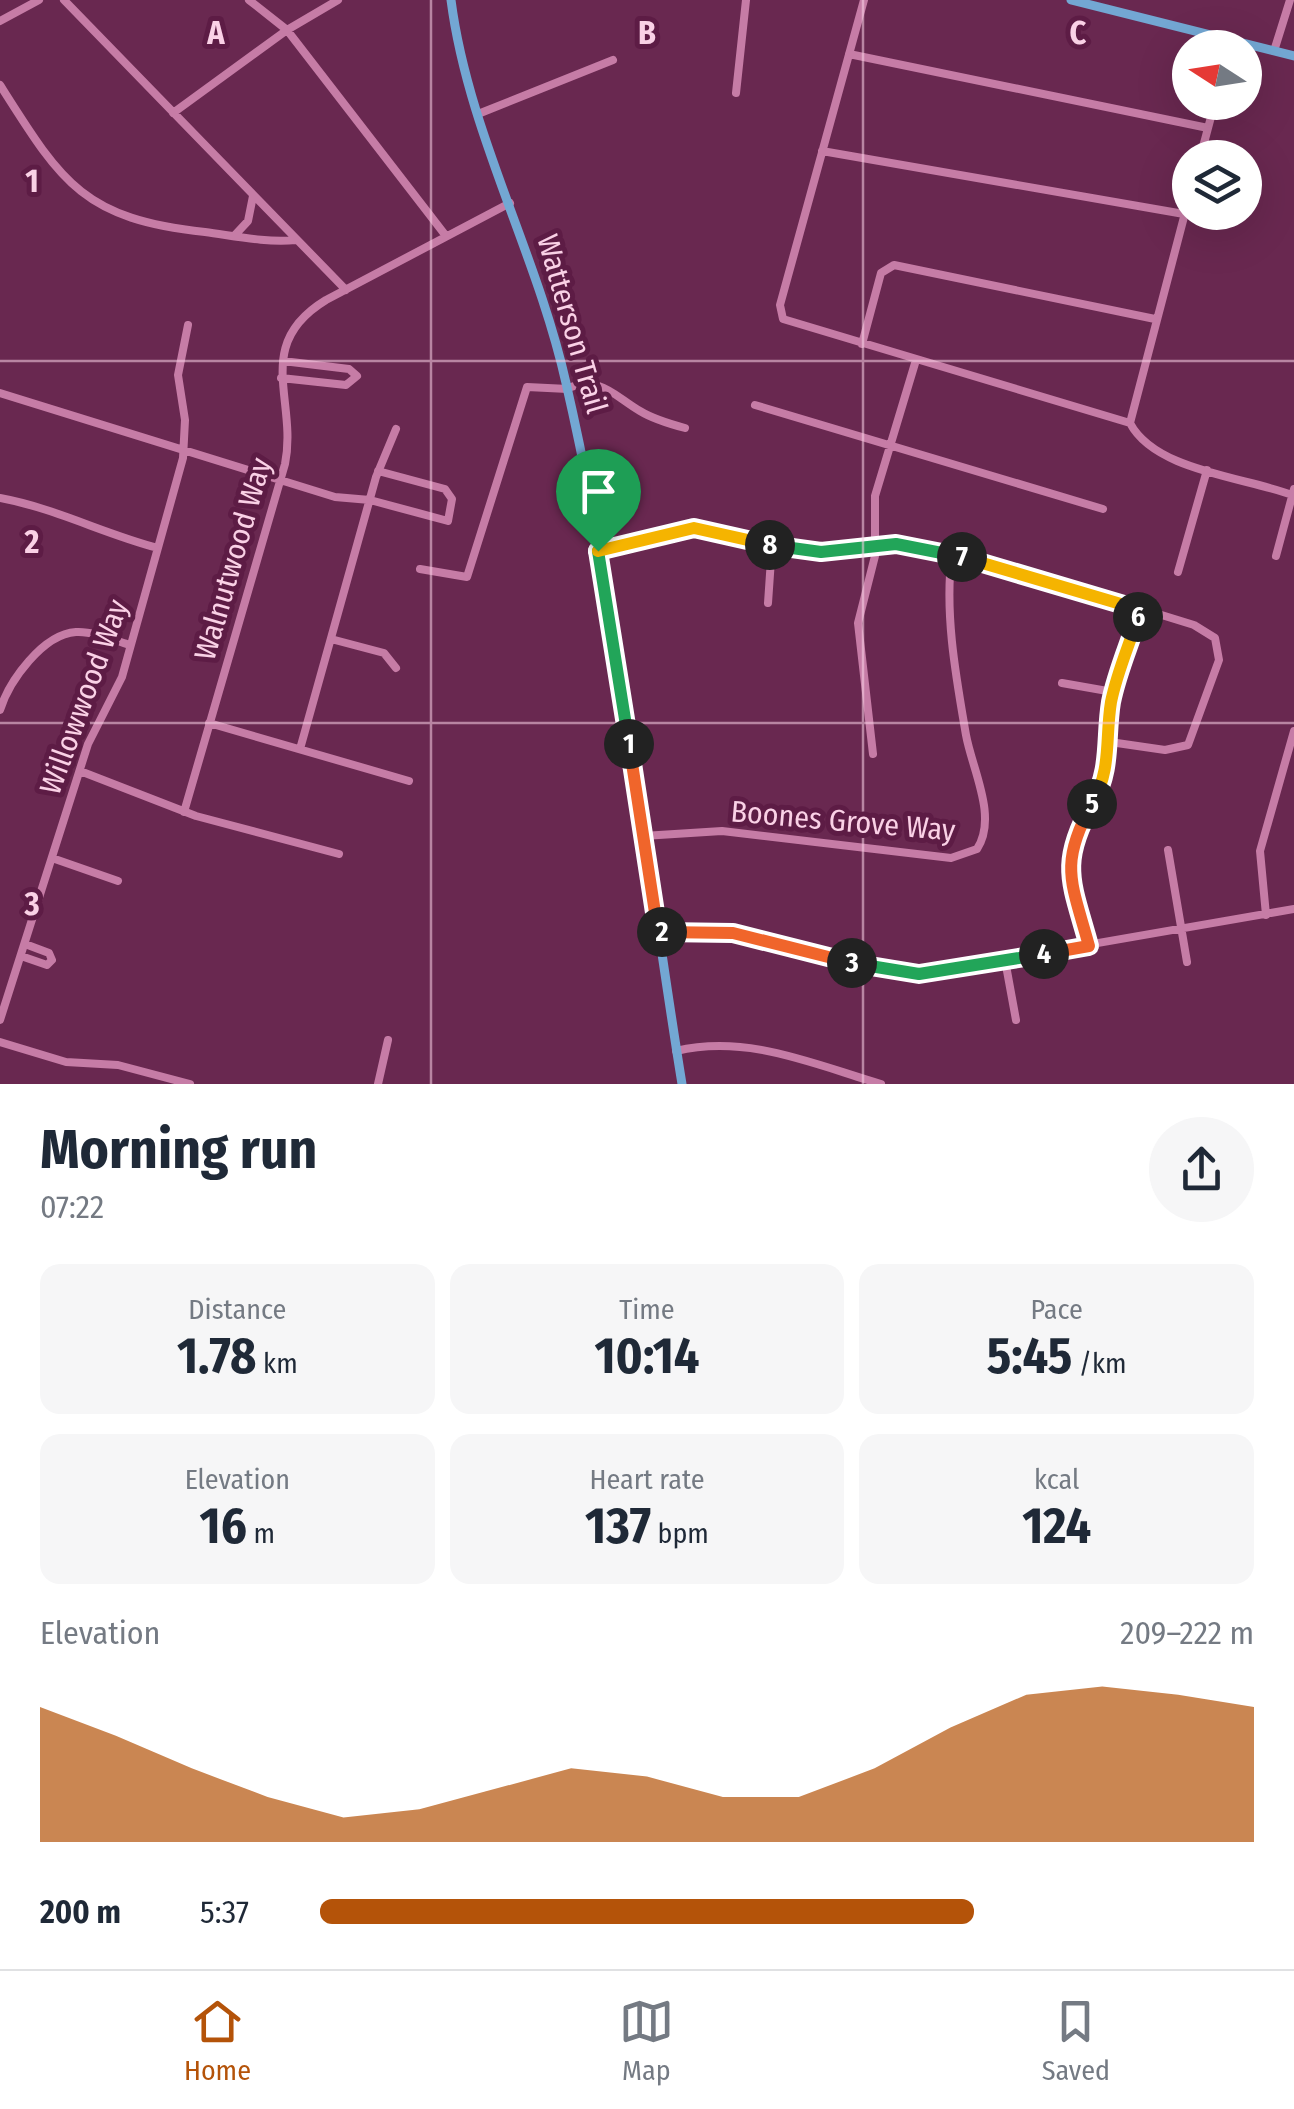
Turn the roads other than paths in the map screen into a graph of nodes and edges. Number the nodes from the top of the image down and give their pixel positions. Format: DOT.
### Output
graph roads {
  1 [pos="39,0"];
  2 [pos="64,0"];
  3 [pos="249,0"];
  4 [pos="338,0"];
  5 [pos="451,0"];
  6 [pos="746,0"];
  7 [pos="864,0"];
  8 [pos="1071,0"];
  9 [pos="1290,0"];
  10 [pos="1101,3"];
  11 [pos="0,21"];
  12 [pos="287,30"];
  13 [pos="1187,30"];
  14 [pos="1262,49"];
  15 [pos="1274,51"];
  16 [pos="849,54"];
  17 [pos="1294,56"];
  18 [pos="613,60"];
  19 [pos="0,85"];
  20 [pos="736,93"];
  21 [pos="173,113"];
  22 [pos="478,114"];
  23 [pos="1210,120"];
  24 [pos="1208,128"];
  25 [pos="1205,140"];
  26 [pos="822,151"];
  27 [pos="253,196"];
  28 [pos="510,203"];
  29 [pos="1172,212"];
  30 [pos="1180,230"];
  31 [pos="234,236"];
  32 [pos="446,236"];
  33 [pos="297,240"];
  34 [pos="346,290"];
  35 [pos="1155,319"];
  36 [pos="188,326"];
  37 [pos="862,344"];
  38 [pos="283,360"];
  39 [pos="916,360"];
  40 [pos="280,378"];
  41 [pos="568,389"];
  42 [pos="0,393"];
  43 [pos="755,405"];
  44 [pos="1130,423"];
  45 [pos="685,428"];
  46 [pos="396,429"];
  47 [pos="890,446"];
  48 [pos="184,450"];
  49 [pos="1208,470"];
  50 [pos="378,472"];
  51 [pos="280,478"];
  52 [pos="1293,492"];
  53 [pos="0,498"];
  54 [pos="370,500"];
  55 [pos="1103,509"];
  56 [pos="875,543"];
  57 [pos="772,545"];
  58 [pos="158,548"];
  59 [pos="598,551"];
  60 [pos="952,554"];
  61 [pos="1276,556"];
  62 [pos="420,570"];
  63 [pos="1178,572"];
  64 [pos="768,604"];
  65 [pos="1141,610"];
  66 [pos="331,639"];
  67 [pos="130,645"];
  68 [pos="396,668"];
  69 [pos="0,680"];
  70 [pos="1062,683"];
  71 [pos="12,684"];
  72 [pos="1113,692"];
  73 [pos="0,710"];
  74 [pos="209,723"];
  75 [pos="1294,731"];
  76 [pos="1110,742"];
  77 [pos="300,749"];
  78 [pos="873,754"];
  79 [pos="80,771"];
  80 [pos="410,781"];
  81 [pos="184,812"];
  82 [pos="643,836"];
  83 [pos="1168,850"];
  84 [pos="339,854"];
  85 [pos="52,858"];
  86 [pos="118,881"];
  87 [pos="1294,909"];
  88 [pos="1266,915"];
  89 [pos="1182,930"];
  90 [pos="658,932"];
  91 [pos="25,944"];
  92 [pos="1089,946"];
  93 [pos="21,956"];
  94 [pos="1006,960"];
  95 [pos="1187,962"];
  96 [pos="2,1003"];
  97 [pos="0,1020"];
  98 [pos="1016,1020"];
  99 [pos="388,1040"];
  100 [pos="0,1042"];
  101 [pos="676,1051"];
  102 [pos="190,1084"];
  103 [pos="378,1084"];
  104 [pos="682,1084"];
  105 [pos="881,1084"];
  1 -- 11 [label="street"];
  2 -- 21 [label="street"];
  3 -- 12 [label="street"];
  4 -- 12 [label="street"];
  5 -- 22 [label="main road, Watterson Trail"];
  6 -- 20 [label="street"];
  7 -- 16 [label="street"];
  8 -- 10 [label="main road"];
  9 -- 15 [label="street"];
  10 -- 13 [label="main road"];
  12 -- 21 [label="street"];
  12 -- 32 [label="street"];
  14 -- 15 [label="main road"];
  15 -- 17 [label="main road"];
  16 -- 24 [label="street"];
  16 -- 26 [label="street"];
  18 -- 22 [label="street"];
  19 -- 31 [label="street"];
  21 -- 27 [label="street"];
  22 -- 28 [label="main road, Watterson Trail"];
  23 -- 24 [label="street"];
  24 -- 25 [label="street"];
  26 -- 29 [label="street"];
  26 -- 37 [label="street"];
  27 -- 31 [label="street"];
  27 -- 33 [label="street"];
  28 -- 32 [label="street, Walnutwood Way"];
  28 -- 41 [label="main road, Watterson Trail"];
  30 -- 35 [label="street"];
  31 -- 33 [label="street"];
  32 -- 34 [label="street, Walnutwood Way"];
  33 -- 34 [label="street"];
  34 -- 38 [label="street, Walnutwood Way"];
  35 -- 37 [label="street"];
  35 -- 44 [label="street"];
  36 -- 48 [label="street, Willowwood Way"];
  37 -- 39 [label="street"];
  38 -- 40 [label="street, Walnutwood Way"];
  38 -- 40 [label="street"];
  39 -- 44 [label="street"];
  39 -- 47 [label="street"];
  40 -- 51 [label="street, Walnutwood Way"];
  41 -- 45 [label="street"];
  41 -- 59 [label="main road, Watterson Trail"];
  41 -- 62 [label="street"];
  42 -- 48 [label="street"];
  43 -- 47 [label="street"];
  44 -- 49 [label="street"];
  46 -- 50 [label="street"];
  47 -- 55 [label="street"];
  47 -- 56 [label="street"];
  48 -- 51 [label="street"];
  48 -- 58 [label="street, Willowwood Way"];
  49 -- 52 [label="street"];
  49 -- 63 [label="street"];
  50 -- 54 [label="street"];
  50 -- 54 [label="street"];
  51 -- 54 [label="street"];
  51 -- 74 [label="street, Walnutwood Way"];
  52 -- 61 [label="street"];
  53 -- 58 [label="street"];
  54 -- 66 [label="street"];
  56 -- 57 [label="street"];
  56 -- 60 [label="street"];
  56 -- 78 [label="street"];
  57 -- 59 [label="street"];
  57 -- 64 [label="street"];
  58 -- 67 [label="street, Willowwood Way"];
  59 -- 82 [label="main road, Watterson Trail"];
  60 -- 65 [label="street"];
  60 -- 82 [label="street, Boones Grove Way"];
  65 -- 72 [label="street"];
  65 -- 76 [label="street"];
  66 -- 68 [label="street"];
  66 -- 77 [label="street"];
  67 -- 71 [label="street"];
  67 -- 79 [label="street, Willowwood Way"];
  69 -- 71 [label="street"];
  70 -- 72 [label="street"];
  71 -- 73 [label="street"];
  72 -- 76 [label="street"];
  74 -- 77 [label="street"];
  74 -- 81 [label="street, Walnutwood Way"];
  75 -- 88 [label="street"];
  76 -- 92 [label="street"];
  77 -- 80 [label="street"];
  79 -- 81 [label="street"];
  79 -- 85 [label="street, Willowwood Way"];
  81 -- 84 [label="street"];
  82 -- 90 [label="main road, Watterson Trail"];
  83 -- 89 [label="street"];
  85 -- 86 [label="street"];
  85 -- 91 [label="street, Willowwood Way"];
  87 -- 88 [label="street"];
  88 -- 89 [label="street"];
  89 -- 92 [label="street"];
  89 -- 95 [label="street"];
  90 -- 94 [label="street"];
  90 -- 101 [label="main road, Watterson Trail"];
  91 -- 93 [label="street, Willowwood Way"];
  91 -- 93 [label="street"];
  92 -- 94 [label="street"];
  93 -- 96 [label="street, Willowwood Way"];
  94 -- 98 [label="street"];
  96 -- 97 [label="street, Willowwood Way"];
  99 -- 103 [label="street"];
  100 -- 102 [label="street"];
  101 -- 104 [label="main road, Watterson Trail"];
  101 -- 105 [label="street"];
}
